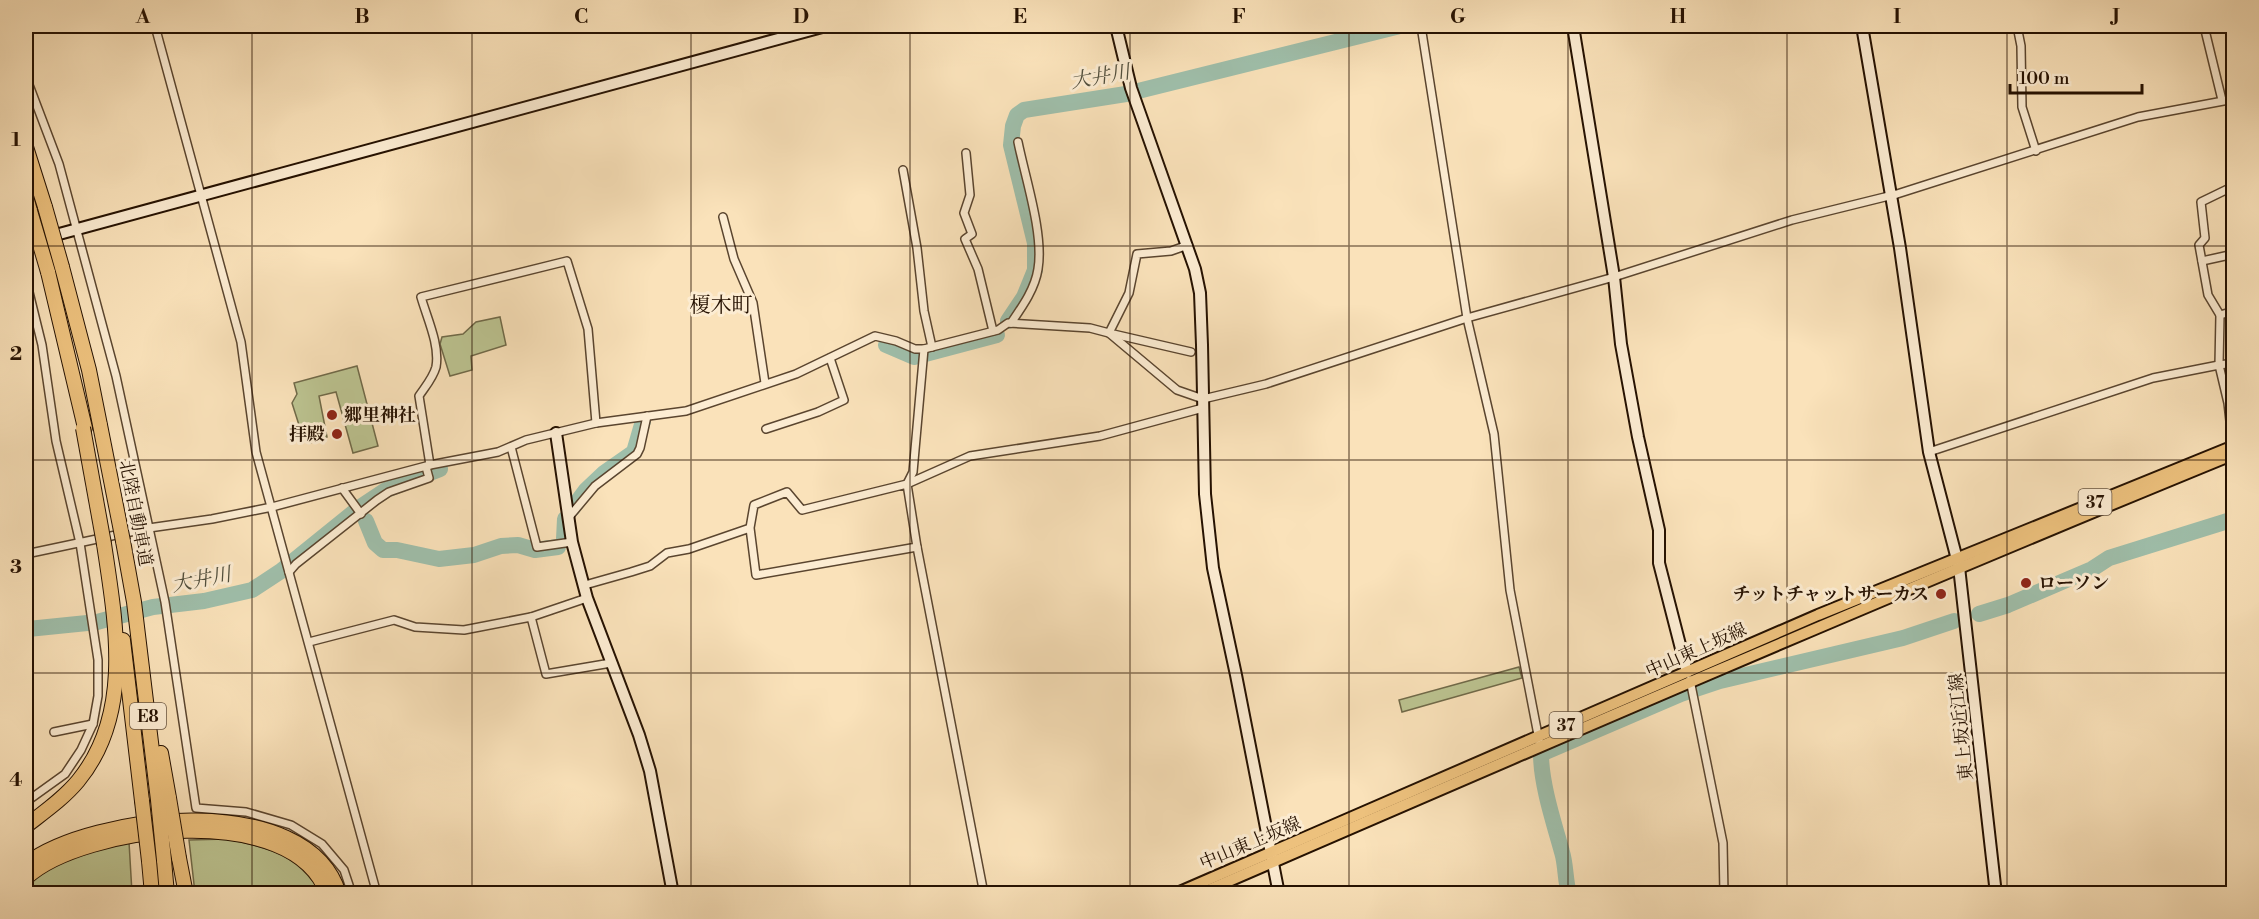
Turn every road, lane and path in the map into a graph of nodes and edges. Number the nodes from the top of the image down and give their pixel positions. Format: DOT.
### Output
graph roads {
  1 [pos="155,26"];
  2 [pos="826,26"];
  3 [pos="1116,26"];
  4 [pos="1421,26"];
  5 [pos="1573,26"];
  6 [pos="1862,26"];
  7 [pos="2017,26"];
  8 [pos="2204,26"];
  9 [pos="26,77"];
  10 [pos="2234,99"];
  11 [pos="2222,100"];
  12 [pos="1017,142"];
  13 [pos="26,147"];
  14 [pos="2036,151"];
  15 [pos="966,153"];
  16 [pos="903,170"];
  17 [pos="2234,186"];
  18 [pos="202,195"];
  19 [pos="1890,196"];
  20 [pos="28,204"];
  21 [pos="723,217"];
  22 [pos="76,230"];
  23 [pos="26,243"];
  24 [pos="1188,245"];
  25 [pos="2234,254"];
  26 [pos="2202,261"];
  27 [pos="1614,277"];
  28 [pos="26,280"];
  29 [pos="2234,311"];
  30 [pos="2220,315"];
  31 [pos="1467,318"];
  32 [pos="1011,323"];
  33 [pos="993,332"];
  34 [pos="1110,333"];
  35 [pos="926,351"];
  36 [pos="1191,352"];
  37 [pos="830,358"];
  38 [pos="2234,363"];
  39 [pos="2219,365"];
  40 [pos="765,383"];
  41 [pos="1203,404"];
  42 [pos="647,416"];
  43 [pos="596,423"];
  44 [pos="766,429"];
  45 [pos="556,433"];
  46 [pos="511,447"];
  47 [pos="2233,447"];
  48 [pos="1929,452"];
  49 [pos="2234,454"];
  50 [pos="428,469"];
  51 [pos="907,484"];
  52 [pos="342,488"];
  53 [pos="272,507"];
  54 [pos="358,510"];
  55 [pos="569,517"];
  56 [pos="149,528"];
  57 [pos="750,528"];
  58 [pos="572,542"];
  59 [pos="80,543"];
  60 [pos="917,547"];
  61 [pos="26,554"];
  62 [pos="1958,562"];
  63 [pos="289,571"];
  64 [pos="585,585"];
  65 [pos="587,598"];
  66 [pos="531,617"];
  67 [pos="119,636"];
  68 [pos="309,642"];
  69 [pos="611,663"];
  70 [pos="1691,684"];
  71 [pos="93,724"];
  72 [pos="54,732"];
  73 [pos="1539,741"];
  74 [pos="163,799"];
  75 [pos="26,802"];
  76 [pos="26,825"];
  77 [pos="1271,858"];
  78 [pos="26,864"];
  79 [pos="26,878"];
  80 [pos="152,894"];
  81 [pos="167,894"];
  82 [pos="186,894"];
  83 [pos="327,894"];
  84 [pos="339,894"];
  85 [pos="352,894"];
  86 [pos="377,894"];
  87 [pos="673,894"];
  88 [pos="984,894"];
  89 [pos="1175,894"];
  90 [pos="1199,894"];
  91 [pos="1279,894"];
  92 [pos="1724,894"];
  93 [pos="1996,894"];
  1 -- 18 [label="street"];
  2 -- 18 [label="street"];
  3 -- 24 [label="street"];
  4 -- 31 [label="street"];
  5 -- 27 [label="street"];
  6 -- 19 [label="street, 東上坂近江線"];
  7 -- 14 [label="street"];
  8 -- 11 [label="street"];
  9 -- 22 [label="street"];
  10 -- 11 [label="street"];
  11 -- 14 [label="street"];
  12 -- 32 [label="street"];
  13 -- 74 [label="highway, 北陸自動車道 / E8, bridge"];
  14 -- 19 [label="street"];
  15 -- 33 [label="street"];
  16 -- 35 [label="street"];
  17 -- 26 [label="street"];
  18 -- 22 [label="street"];
  18 -- 53 [label="street"];
  19 -- 27 [label="street"];
  19 -- 48 [label="street, 東上坂近江線"];
  20 -- 67 [label="highway, 北陸自動車道, bridge"];
  21 -- 40 [label="street"];
  22 -- 23 [label="street"];
  22 -- 56 [label="street"];
  24 -- 34 [label="street"];
  24 -- 41 [label="street"];
  25 -- 26 [label="street"];
  26 -- 30 [label="street"];
  27 -- 31 [label="street"];
  27 -- 70 [label="street"];
  28 -- 59 [label="street"];
  29 -- 30 [label="street"];
  30 -- 39 [label="street"];
  31 -- 41 [label="street"];
  31 -- 73 [label="street"];
  32 -- 33 [label="street"];
  32 -- 34 [label="street"];
  33 -- 35 [label="street"];
  34 -- 36 [label="street"];
  34 -- 41 [label="street"];
  35 -- 37 [label="street"];
  35 -- 51 [label="street"];
  37 -- 40 [label="street"];
  37 -- 44 [label="street"];
  38 -- 39 [label="street"];
  39 -- 47 [label="street"];
  39 -- 48 [label="street"];
  40 -- 42 [label="street"];
  41 -- 51 [label="street"];
  41 -- 77 [label="street"];
  42 -- 43 [label="street"];
  42 -- 55 [label="street"];
  43 -- 45 [label="street"];
  43 -- 50 [label="street"];
  45 -- 46 [label="street"];
  45 -- 55 [label="street"];
  46 -- 50 [label="street"];
  46 -- 58 [label="street"];
  47 -- 62 [label="main road, 中山東上坂線 / 37"];
  48 -- 62 [label="street, 東上坂近江線"];
  49 -- 62 [label="main road, 中山東上坂線 / 37"];
  50 -- 52 [label="street"];
  50 -- 54 [label="street"];
  51 -- 57 [label="street"];
  51 -- 60 [label="street"];
  52 -- 53 [label="street"];
  52 -- 54 [label="street"];
  53 -- 56 [label="street"];
  53 -- 63 [label="street"];
  54 -- 63 [label="street"];
  55 -- 58 [label="street"];
  56 -- 59 [label="street"];
  56 -- 85 [label="street"];
  57 -- 60 [label="street"];
  57 -- 64 [label="street"];
  58 -- 64 [label="street"];
  59 -- 61 [label="street"];
  59 -- 71 [label="street"];
  60 -- 88 [label="street"];
  62 -- 70 [label="main road, 中山東上坂線 / 37"];
  62 -- 93 [label="street, 東上坂近江線"];
  63 -- 68 [label="street"];
  64 -- 65 [label="street"];
  65 -- 66 [label="street"];
  65 -- 69 [label="street"];
  66 -- 68 [label="street"];
  66 -- 69 [label="street"];
  67 -- 76 [label="highway"];
  67 -- 80 [label="highway, E8, bridge"];
  68 -- 86 [label="street"];
  69 -- 87 [label="street"];
  70 -- 73 [label="main road, 中山東上坂線 / 37"];
  70 -- 92 [label="street"];
  71 -- 72 [label="street"];
  71 -- 75 [label="street"];
  73 -- 77 [label="main road, 中山東上坂線 / 37"];
  74 -- 81 [label="highway, E8, bridge"];
  74 -- 82 [label="highway, bridge"];
  77 -- 89 [label="main road, 中山東上坂線 / 37"];
  77 -- 90 [label="main road, 中山東上坂線 / 37"];
  77 -- 91 [label="street"];
  78 -- 84 [label="highway"];
  79 -- 83 [label="highway"];
}
